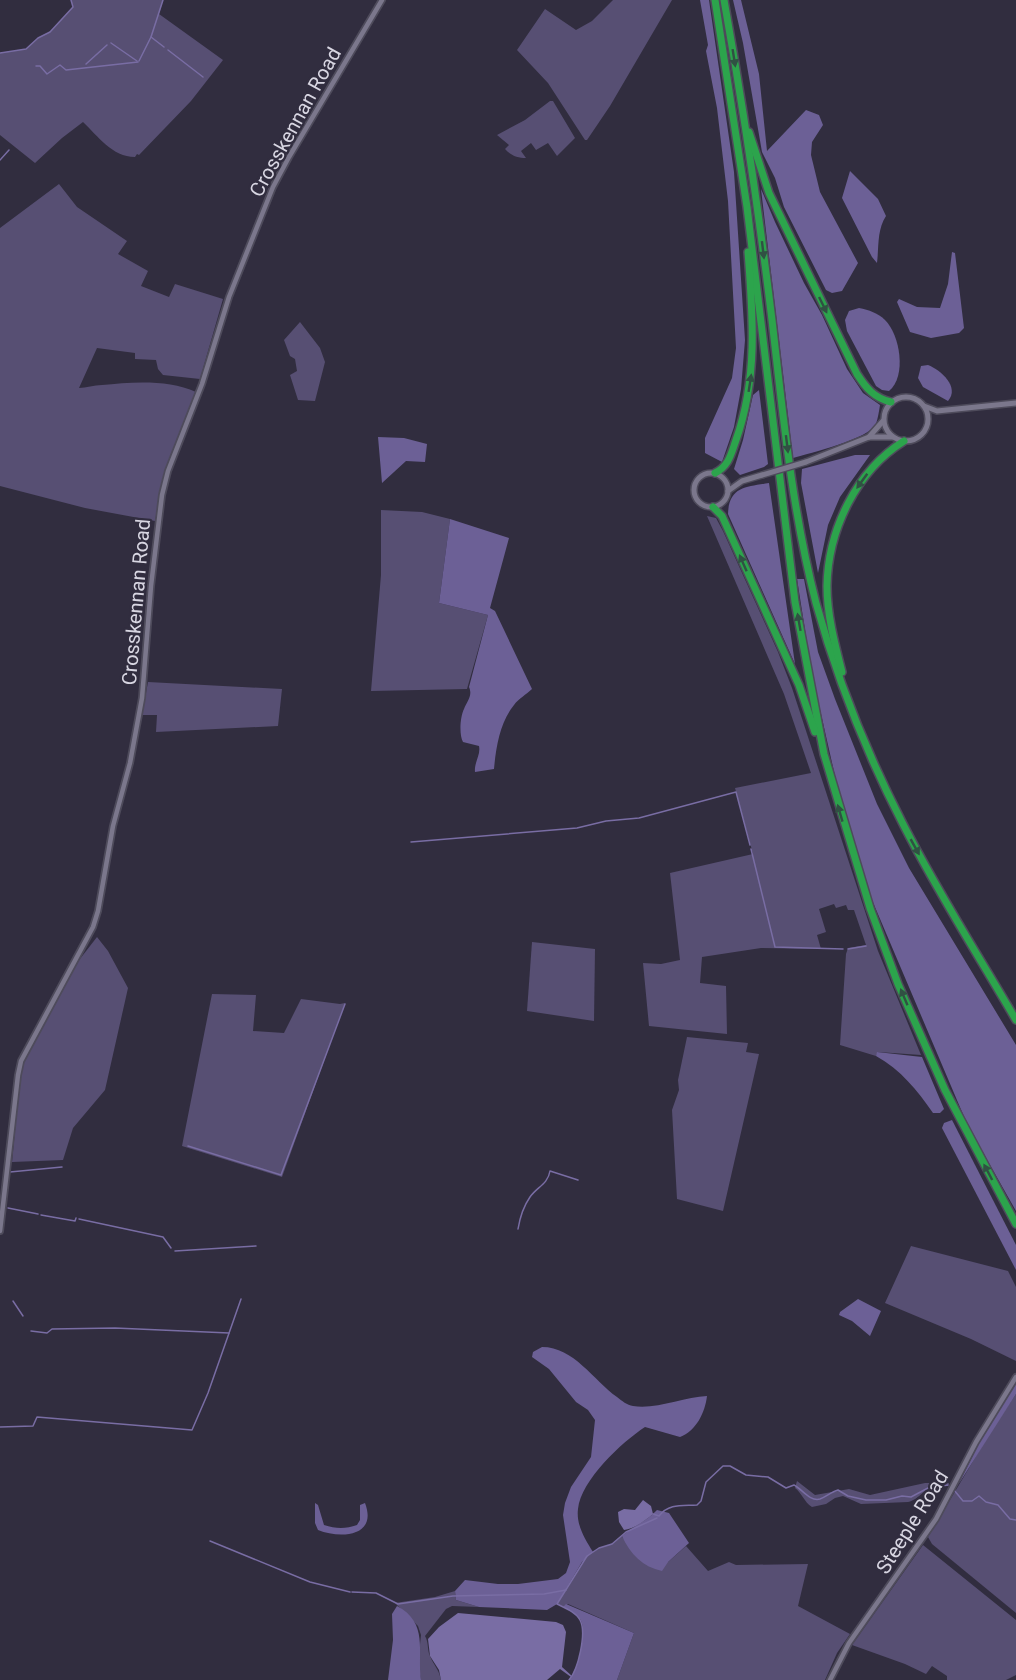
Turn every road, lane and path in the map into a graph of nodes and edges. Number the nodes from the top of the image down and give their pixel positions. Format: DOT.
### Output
graph roads {
  1 [pos="382,0"];
  2 [pos="715,0"];
  3 [pos="724,0"];
  4 [pos="743,116"];
  5 [pos="747,207"];
  6 [pos="891,402"];
  7 [pos="1016,404"];
  8 [pos="924,406"];
  9 [pos="937,411"];
  10 [pos="928,419"];
  11 [pos="883,421"];
  12 [pos="869,437"];
  13 [pos="893,437"];
  14 [pos="904,441"];
  15 [pos="715,473"];
  16 [pos="724,478"];
  17 [pos="742,481"];
  18 [pos="728,491"];
  19 [pos="713,507"];
  20 [pos="858,727"];
  21 [pos="830,777"];
  22 [pos="1016,1020"];
  23 [pos="1016,1224"];
  24 [pos="0,1231"];
  25 [pos="1016,1377"];
  26 [pos="830,1680"];
  1 -- 24 [label="street, Crosskennan Road"];
  2 -- 5 [label="highway"];
  3 -- 4 [label="highway, one-way"];
  4 -- 6 [label="highway, one-way"];
  4 -- 20 [label="highway, one-way"];
  15 -- 5 [label="highway, one-way"];
  21 -- 5 [label="highway, one-way"];
  6 -- 8 [label="main road"];
  6 -- 11 [label="main road"];
  7 -- 9 [label="main road"];
  8 -- 9 [label="main road"];
  8 -- 10 [label="main road"];
  9 -- 10 [label="main road"];
  10 -- 14 [label="main road"];
  11 -- 12 [label="main road"];
  11 -- 13 [label="main road"];
  12 -- 13 [label="main road"];
  12 -- 17 [label="main road, bridge"];
  13 -- 14 [label="main road"];
  14 -- 20 [label="highway, one-way"];
  15 -- 16 [label="main road"];
  15 -- 19 [label="main road"];
  16 -- 17 [label="main road"];
  16 -- 18 [label="main road"];
  17 -- 18 [label="main road"];
  18 -- 19 [label="main road"];
  21 -- 19 [label="highway, one-way"];
  20 -- 22 [label="highway, one-way"];
  23 -- 21 [label="highway, one-way"];
  25 -- 26 [label="street, Steeple Road"];
}
